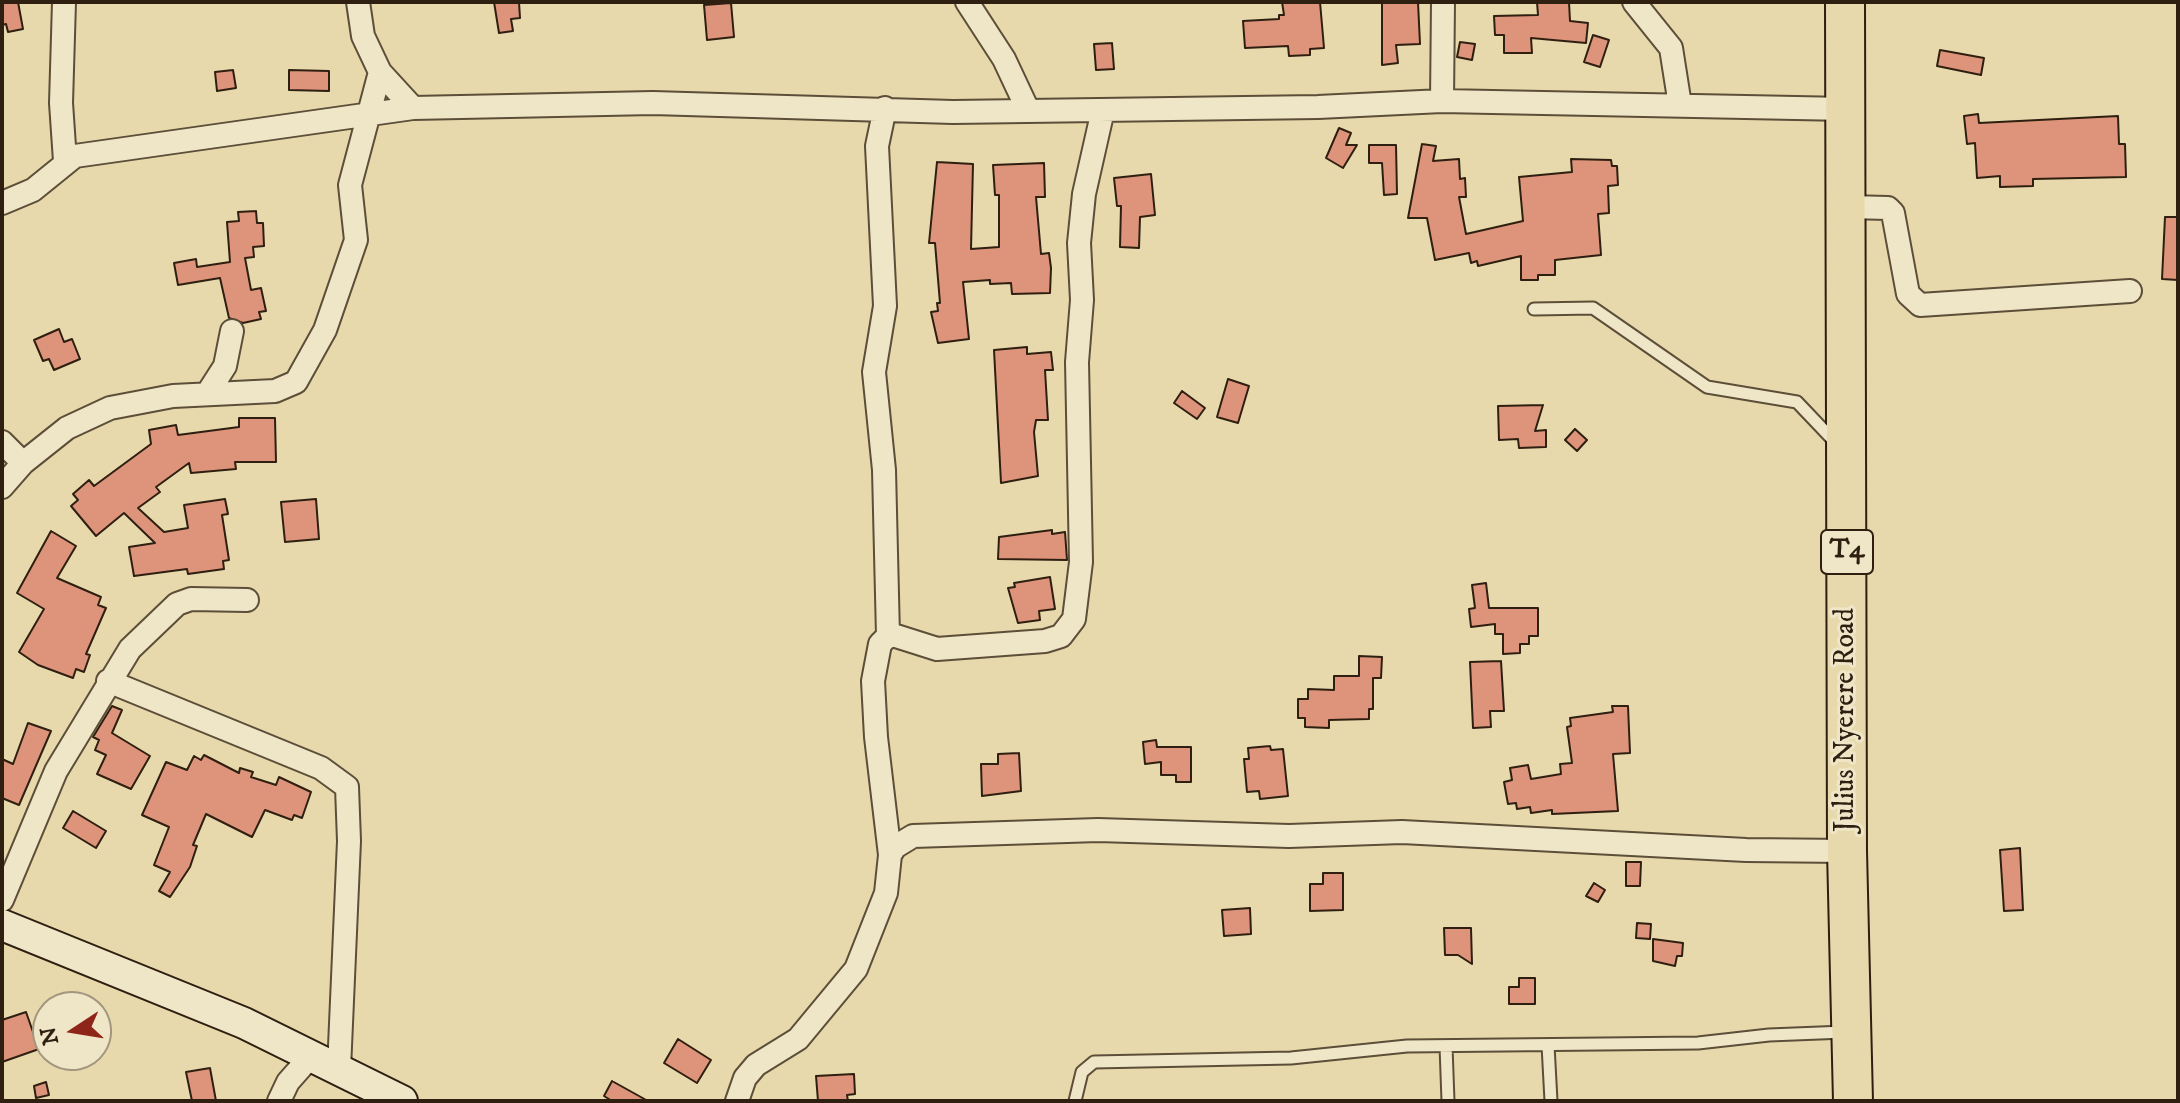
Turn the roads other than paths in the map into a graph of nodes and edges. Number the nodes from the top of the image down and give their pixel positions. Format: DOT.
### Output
graph roads {
  1 [pos="64,2"];
  2 [pos="358,2"];
  3 [pos="967,2"];
  4 [pos="1443,2"];
  5 [pos="1634,2"];
  6 [pos="1845,2"];
  7 [pos="380,72"];
  8 [pos="1442,101"];
  9 [pos="1680,105"];
  10 [pos="413,108"];
  11 [pos="885,108"];
  12 [pos="1027,108"];
  13 [pos="1846,109"];
  14 [pos="1103,110"];
  15 [pos="369,115"];
  16 [pos="65,161"];
  17 [pos="2,203"];
  18 [pos="1848,207"];
  19 [pos="2130,291"];
  20 [pos="1534,309"];
  21 [pos="232,331"];
  22 [pos="207,394"];
  23 [pos="2,442"];
  24 [pos="1847,455"];
  25 [pos="23,463"];
  26 [pos="2,487"];
  27 [pos="247,600"];
  28 [pos="888,636"];
  29 [pos="108,681"];
  30 [pos="886,811"];
  31 [pos="926,833"];
  32 [pos="1847,851"];
  33 [pos="890,855"];
  34 [pos="2,900"];
  35 [pos="2,925"];
  36 [pos="1854,1032"];
  37 [pos="1548,1045"];
  38 [pos="1446,1046"];
  39 [pos="311,1056"];
  40 [pos="339,1069"];
  41 [pos="279,1101"];
  42 [pos="402,1101"];
  43 [pos="737,1101"];
  44 [pos="1075,1101"];
  45 [pos="1448,1101"];
  46 [pos="1551,1101"];
  47 [pos="1853,1101"];
  1 -- 16 [label="street"];
  2 -- 7 [label="street"];
  3 -- 12 [label="street"];
  4 -- 8 [label="street"];
  5 -- 9 [label="street"];
  6 -- 13 [label="highway, Julius Nyerere Road / T4"];
  7 -- 10 [label="street"];
  7 -- 15 [label="street"];
  8 -- 9 [label="street"];
  8 -- 14 [label="street"];
  9 -- 13 [label="street"];
  10 -- 11 [label="street"];
  10 -- 15 [label="street"];
  11 -- 12 [label="street"];
  11 -- 28 [label="street"];
  12 -- 14 [label="street"];
  13 -- 18 [label="highway, Julius Nyerere Road / T4"];
  14 -- 28 [label="street"];
  15 -- 16 [label="street"];
  15 -- 22 [label="street"];
  16 -- 17 [label="street"];
  18 -- 19 [label="street"];
  18 -- 24 [label="highway, Julius Nyerere Road / T4"];
  20 -- 24 [label="lane"];
  21 -- 22 [label="street"];
  22 -- 25 [label="street"];
  23 -- 25 [label="street"];
  24 -- 32 [label="highway, Julius Nyerere Road / T4"];
  25 -- 26 [label="street"];
  27 -- 29 [label="street"];
  28 -- 30 [label="street"];
  29 -- 34 [label="street"];
  29 -- 40 [label="street"];
  30 -- 31 [label="street"];
  30 -- 33 [label="street"];
  31 -- 32 [label="street"];
  31 -- 33 [label="street"];
  32 -- 36 [label="highway, Julius Nyerere Road / T4"];
  33 -- 43 [label="street"];
  35 -- 39 [label="main road"];
  36 -- 37 [label="lane"];
  36 -- 47 [label="highway, Julius Nyerere Road / T4"];
  37 -- 38 [label="lane"];
  37 -- 46 [label="lane"];
  38 -- 44 [label="lane"];
  38 -- 45 [label="lane"];
  39 -- 40 [label="main road"];
  39 -- 41 [label="street"];
  40 -- 42 [label="main road"];
}
